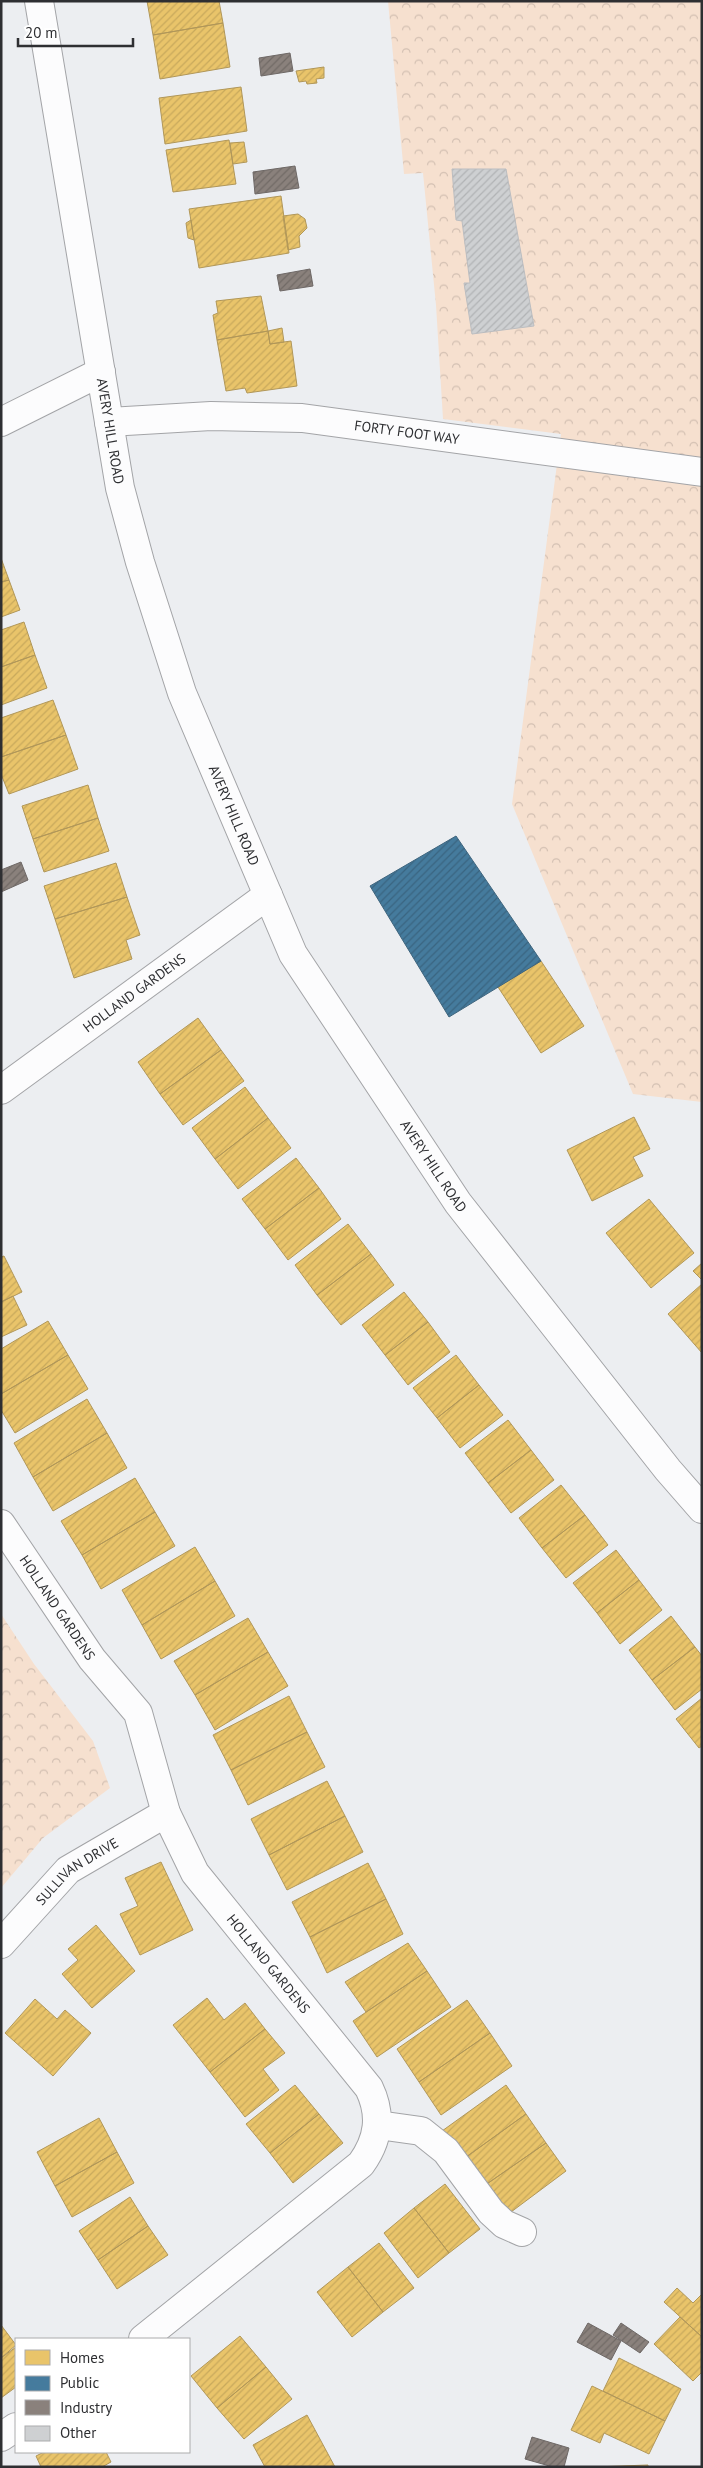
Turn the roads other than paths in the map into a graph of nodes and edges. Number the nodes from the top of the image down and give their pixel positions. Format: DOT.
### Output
graph roads {
  1 [pos="39,1"];
  2 [pos="101,372"];
  3 [pos="1,422"];
  4 [pos="109,422"];
  5 [pos="702,472"];
  6 [pos="268,895"];
  7 [pos="1,1090"];
  8 [pos="702,1508"];
  9 [pos="1,1524"];
  10 [pos="166,1813"];
  11 [pos="1,1944"];
  12 [pos="378,2125"];
  13 [pos="522,2232"];
  14 [pos="144,2338"];
  15 [pos="15,2428"];
  16 [pos="1,2437"];
  1 -- 2 [label="street, AVERY HILL ROAD"];
  2 -- 3 [label="street"];
  2 -- 4 [label="street, AVERY HILL ROAD"];
  4 -- 5 [label="street, FORTY FOOT WAY"];
  4 -- 6 [label="street, AVERY HILL ROAD"];
  6 -- 7 [label="street, HOLLAND GARDENS"];
  6 -- 8 [label="street, AVERY HILL ROAD"];
  9 -- 10 [label="street, HOLLAND GARDENS"];
  10 -- 11 [label="street, SULLIVAN DRIVE"];
  10 -- 12 [label="street, HOLLAND GARDENS"];
  12 -- 13 [label="street"];
  12 -- 14 [label="street, HOLLAND GARDENS"];
  15 -- 16 [label="street"];
}
